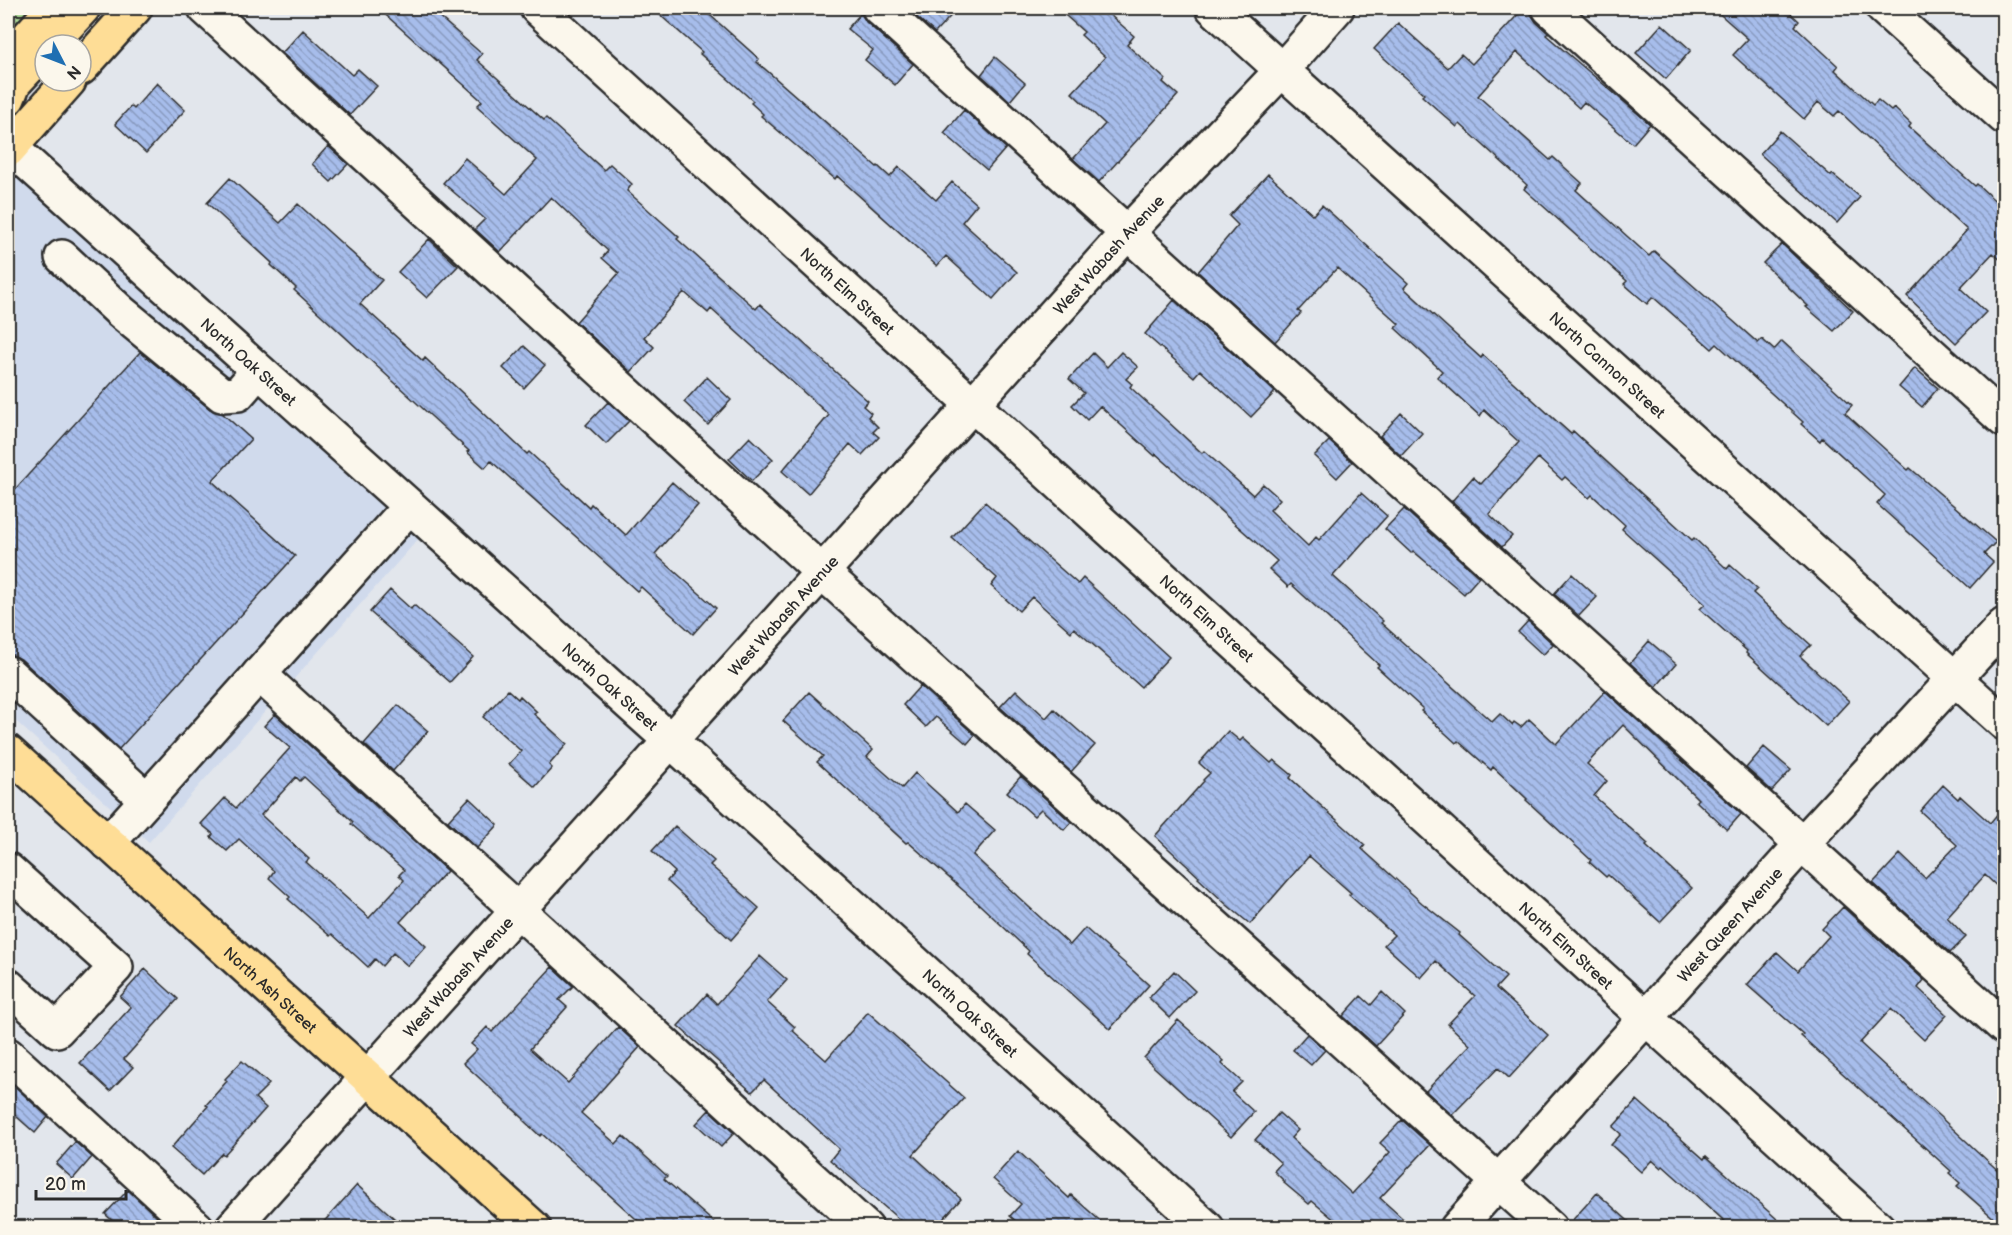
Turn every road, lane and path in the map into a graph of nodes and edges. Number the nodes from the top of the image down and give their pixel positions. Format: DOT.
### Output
graph roads {
  1 [pos="83,8"];
  2 [pos="135,8"];
  3 [pos="205,8"];
  4 [pos="537,8"];
  5 [pos="879,8"];
  6 [pos="1213,8"];
  7 [pos="1337,8"];
  8 [pos="1549,8"];
  9 [pos="1883,8"];
  10 [pos="50,9"];
  11 [pos="60,33"];
  12 [pos="93,55"];
  13 [pos="8,58"];
  14 [pos="33,63"];
  15 [pos="1282,70"];
  16 [pos="58,93"];
  17 [pos="8,98"];
  18 [pos="2004,117"];
  19 [pos="8,148"];
  20 [pos="100,230"];
  21 [pos="1127,233"];
  22 [pos="258,371"];
  23 [pos="974,404"];
  24 [pos="2004,420"];
  25 [pos="409,507"];
  26 [pos="823,573"];
  27 [pos="2004,625"];
  28 [pos="8,673"];
  29 [pos="260,674"];
  30 [pos="1956,680"];
  31 [pos="2004,723"];
  32 [pos="671,741"];
  33 [pos="8,752"];
  34 [pos="147,800"];
  35 [pos="108,843"];
  36 [pos="1803,844"];
  37 [pos="8,870"];
  38 [pos="518,912"];
  39 [pos="8,986"];
  40 [pos="1646,1018"];
  41 [pos="2004,1027"];
  42 [pos="8,1055"];
  43 [pos="368,1078"];
  44 [pos="1499,1181"];
  45 [pos="197,1227"];
  46 [pos="232,1227"];
  47 [pos="534,1227"];
  48 [pos="866,1227"];
  49 [pos="1207,1227"];
  50 [pos="1457,1227"];
  51 [pos="1550,1227"];
  52 [pos="1878,1227"];
  1 -- 11 [label="main road"];
  2 -- 12 [label="main road"];
  3 -- 26 [label="street"];
  4 -- 23 [label="street, North Elm Street"];
  5 -- 21 [label="street"];
  6 -- 15 [label="street, North Cannon Street"];
  7 -- 15 [label="street, West Wabash Avenue"];
  8 -- 24 [label="street"];
  9 -- 18 [label="street"];
  10 -- 13 [label="main road"];
  14 -- 17 [label="main road"];
  15 -- 21 [label="street, West Wabash Avenue"];
  15 -- 30 [label="street, North Cannon Street"];
  16 -- 19 [label="main road"];
  19 -- 20 [label="street, North Oak Street"];
  20 -- 22 [label="street, North Oak Street"];
  20 -- 22 [label="street"];
  21 -- 23 [label="street, West Wabash Avenue"];
  21 -- 36 [label="street"];
  22 -- 25 [label="street, North Oak Street"];
  23 -- 26 [label="street, West Wabash Avenue"];
  23 -- 40 [label="street, North Elm Street"];
  25 -- 29 [label="street"];
  25 -- 32 [label="street, North Oak Street"];
  26 -- 32 [label="street, West Wabash Avenue"];
  26 -- 44 [label="street"];
  27 -- 30 [label="street, West Queen Avenue"];
  28 -- 34 [label="street"];
  29 -- 34 [label="street"];
  29 -- 38 [label="street"];
  30 -- 31 [label="street, North Cannon Street"];
  30 -- 36 [label="street, West Queen Avenue"];
  32 -- 38 [label="street, West Wabash Avenue"];
  32 -- 49 [label="street, North Oak Street"];
  33 -- 35 [label="main road, North Ash Street"];
  34 -- 35 [label="street"];
  35 -- 43 [label="main road, North Ash Street"];
  36 -- 40 [label="street, West Queen Avenue"];
  36 -- 41 [label="street"];
  37 -- 39 [label="street"];
  38 -- 43 [label="street, West Wabash Avenue"];
  38 -- 48 [label="street"];
  40 -- 44 [label="street, West Queen Avenue"];
  40 -- 52 [label="street, North Elm Street"];
  42 -- 45 [label="street"];
  43 -- 46 [label="street, West Wabash Avenue"];
  43 -- 47 [label="main road, North Ash Street"];
  44 -- 50 [label="street, West Queen Avenue"];
  44 -- 51 [label="street"];
}
